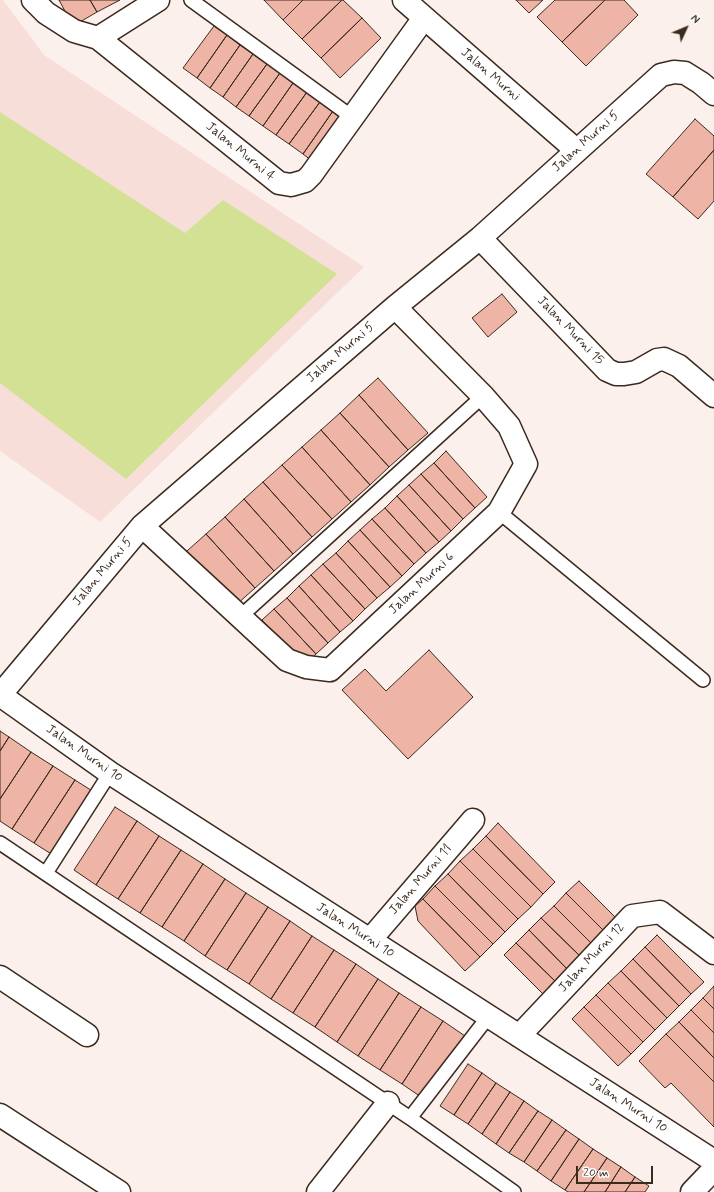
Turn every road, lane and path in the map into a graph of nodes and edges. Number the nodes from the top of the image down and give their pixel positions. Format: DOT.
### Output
graph roads {
  1 [pos="33,0"];
  2 [pos="158,0"];
  3 [pos="191,0"];
  4 [pos="404,0"];
  5 [pos="424,18"];
  6 [pos="98,38"];
  7 [pos="714,94"];
  8 [pos="352,117"];
  9 [pos="576,150"];
  10 [pos="480,238"];
  11 [pos="395,306"];
  12 [pos="483,396"];
  13 [pos="714,396"];
  14 [pos="499,512"];
  15 [pos="142,526"];
  16 [pos="240,617"];
  17 [pos="702,680"];
  18 [pos="0,695"];
  19 [pos="110,772"];
  20 [pos="473,820"];
  21 [pos="0,843"];
  22 [pos="46,873"];
  23 [pos="370,940"];
  24 [pos="714,953"];
  25 [pos="0,977"];
  26 [pos="488,1017"];
  27 [pos="87,1035"];
  28 [pos="519,1036"];
  29 [pos="388,1103"];
  30 [pos="0,1115"];
  31 [pos="410,1118"];
  32 [pos="714,1161"];
  33 [pos="714,1169"];
  34 [pos="118,1192"];
  35 [pos="318,1192"];
  36 [pos="514,1192"];
  37 [pos="692,1192"];
  1 -- 6 [label="street"];
  2 -- 6 [label="street"];
  3 -- 8 [label="lane"];
  4 -- 5 [label="street, Jalan Murni"];
  5 -- 8 [label="street, Jalan Murni 4"];
  5 -- 9 [label="street, Jalan Murni"];
  6 -- 8 [label="street, Jalan Murni 4"];
  7 -- 9 [label="street, Jalan Murni 5"];
  9 -- 10 [label="street, Jalan Murni 5"];
  10 -- 11 [label="street, Jalan Murni 5"];
  10 -- 13 [label="street, Jalan Murni 15"];
  11 -- 12 [label="street, Jalan Murni 6"];
  11 -- 15 [label="street, Jalan Murni 5"];
  12 -- 14 [label="street, Jalan Murni 6"];
  12 -- 16 [label="lane"];
  14 -- 16 [label="street, Jalan Murni 6"];
  14 -- 17 [label="lane"];
  15 -- 16 [label="street, Jalan Murni 6"];
  15 -- 18 [label="street, Jalan Murni 5"];
  18 -- 19 [label="street, Jalan Murni 10"];
  19 -- 22 [label="lane"];
  19 -- 23 [label="street, Jalan Murni 10"];
  20 -- 23 [label="street, Jalan Murni 11"];
  21 -- 22 [label="lane"];
  22 -- 29 [label="lane"];
  23 -- 26 [label="street, Jalan Murni 10"];
  24 -- 28 [label="street, Jalan Murni 12"];
  25 -- 27 [label="street"];
  26 -- 28 [label="street, Jalan Murni 10"];
  26 -- 31 [label="lane"];
  28 -- 32 [label="street, Jalan Murni 10"];
  29 -- 31 [label="lane"];
  29 -- 35 [label="street"];
  30 -- 34 [label="street"];
  31 -- 36 [label="lane"];
  33 -- 37 [label="street"];
}
